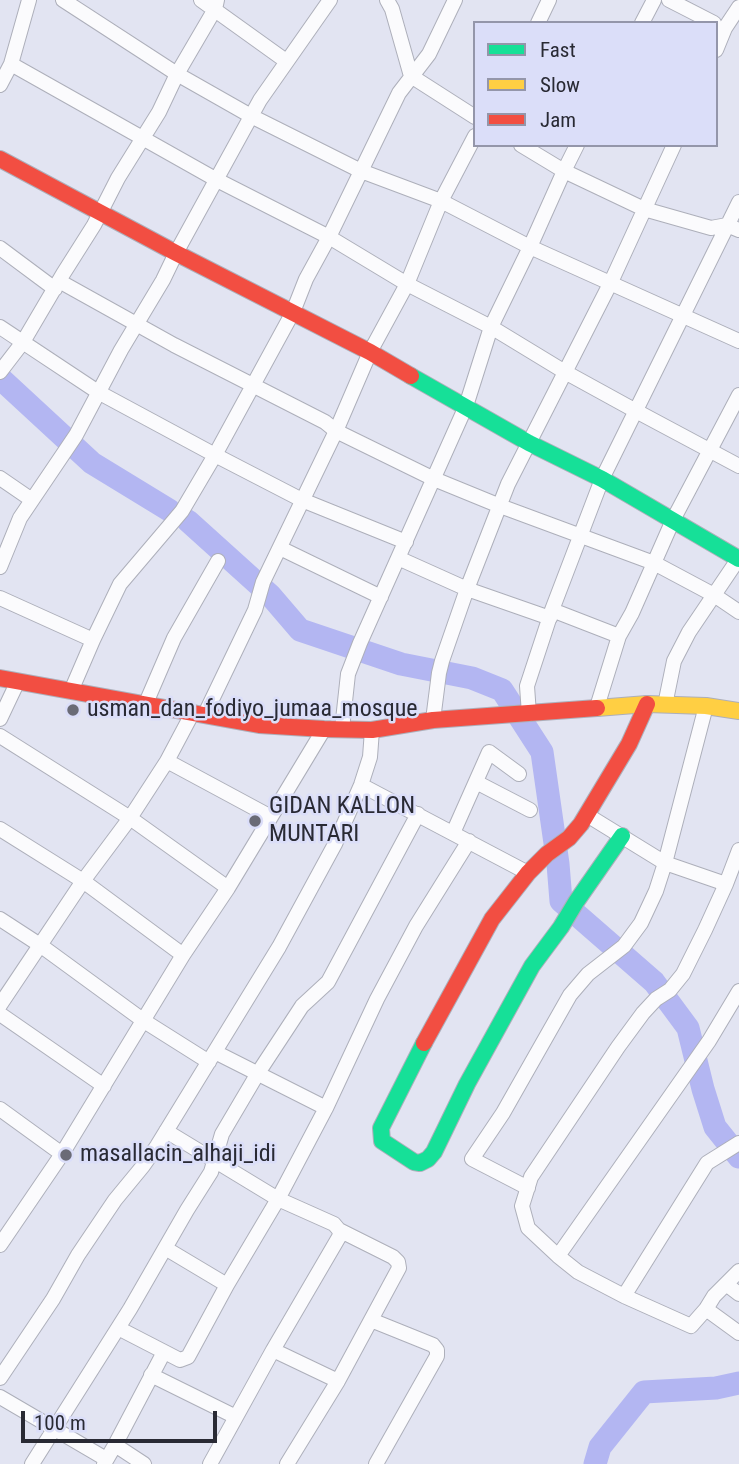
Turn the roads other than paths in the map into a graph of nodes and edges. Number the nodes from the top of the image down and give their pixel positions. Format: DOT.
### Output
graph roads {
  1 [pos="29,0"];
  2 [pos="63,0"];
  3 [pos="201,0"];
  4 [pos="330,0"];
  5 [pos="387,0"];
  6 [pos="455,0"];
  7 [pos="549,0"];
  8 [pos="654,0"];
  9 [pos="669,0"];
  10 [pos="216,4"];
  11 [pos="739,7"];
  12 [pos="539,21"];
  13 [pos="643,21"];
  14 [pos="711,21"];
  15 [pos="719,25"];
  16 [pos="739,35"];
  17 [pos="286,61"];
  18 [pos="11,64"];
  19 [pos="177,74"];
  20 [pos="411,76"];
  21 [pos="0,85"];
  22 [pos="251,116"];
  23 [pos="473,116"];
  24 [pos="143,138"];
  25 [pos="473,140"];
  26 [pos="524,147"];
  27 [pos="576,147"];
  28 [pos="673,147"];
  29 [pos="0,159"];
  30 [pos="361,171"];
  31 [pos="564,171"];
  32 [pos="217,180"];
  33 [pos="441,201"];
  34 [pos="739,202"];
  35 [pos="645,209"];
  36 [pos="100,212"];
  37 [pos="733,228"];
  38 [pos="329,237"];
  39 [pos="530,247"];
  40 [pos="0,248"];
  41 [pos="176,253"];
  42 [pos="611,282"];
  43 [pos="407,284"];
  44 [pos="57,285"];
  45 [pos="293,312"];
  46 [pos="684,315"];
  47 [pos="137,324"];
  48 [pos="0,327"];
  49 [pos="491,327"];
  50 [pos="739,341"];
  51 [pos="23,342"];
  52 [pos="370,352"];
  53 [pos="2,370"];
  54 [pos="565,372"];
  55 [pos="253,386"];
  56 [pos="98,392"];
  57 [pos="739,395"];
  58 [pos="466,406"];
  59 [pos="636,411"];
  60 [pos="336,431"];
  61 [pos="528,443"];
  62 [pos="711,451"];
  63 [pos="215,455"];
  64 [pos="739,466"];
  65 [pos="0,478"];
  66 [pos="434,479"];
  67 [pos="602,479"];
  68 [pos="32,500"];
  69 [pos="302,500"];
  70 [pos="500,506"];
  71 [pos="673,520"];
  72 [pos="581,536"];
  73 [pos="405,542"];
  74 [pos="280,548"];
  75 [pos="398,558"];
  76 [pos="739,559"];
  77 [pos="218,561"];
  78 [pos="654,563"];
  79 [pos="0,567"];
  80 [pos="467,590"];
  81 [pos="714,595"];
  82 [pos="381,597"];
  83 [pos="0,598"];
  84 [pos="739,612"];
  85 [pos="551,614"];
  86 [pos="619,636"];
  87 [pos="93,640"];
  88 [pos="0,678"];
  89 [pos="18,681"];
  90 [pos="71,691"];
  91 [pos="146,703"];
  92 [pos="647,704"];
  93 [pos="665,705"];
  94 [pos="706,706"];
  95 [pos="597,707"];
  96 [pos="739,711"];
  97 [pos="199,713"];
  98 [pos="523,714"];
  99 [pos="0,719"];
  100 [pos="433,720"];
  101 [pos="324,729"];
  102 [pos="342,729"];
  103 [pos="372,730"];
  104 [pos="0,736"];
  105 [pos="167,761"];
  106 [pos="519,774"];
  107 [pos="476,782"];
  108 [pos="361,785"];
  109 [pos="530,810"];
  110 [pos="418,814"];
  111 [pos="587,815"];
  112 [pos="271,817"];
  113 [pos="130,818"];
  114 [pos="0,830"];
  115 [pos="453,833"];
  116 [pos="622,836"];
  117 [pos="469,841"];
  118 [pos="739,850"];
  119 [pos="665,863"];
  120 [pos="527,873"];
  121 [pos="83,881"];
  122 [pos="726,884"];
  123 [pos="228,888"];
  124 [pos="0,919"];
  125 [pos="40,945"];
  126 [pos="183,955"];
  127 [pos="739,990"];
  128 [pos="0,1005"];
  129 [pos="0,1014"];
  130 [pos="144,1021"];
  131 [pos="212,1057"];
  132 [pos="258,1073"];
  133 [pos="104,1086"];
  134 [pos="326,1108"];
  135 [pos="0,1109"];
  136 [pos="166,1131"];
  137 [pos="739,1143"];
  138 [pos="62,1154"];
  139 [pos="214,1160"];
  140 [pos="528,1188"];
  141 [pos="278,1199"];
  142 [pos="4,1229"];
  143 [pos="339,1230"];
  144 [pos="0,1245"];
  145 [pos="165,1248"];
  146 [pos="558,1256"];
  147 [pos="739,1271"];
  148 [pos="726,1284"];
  149 [pos="227,1285"];
  150 [pos="739,1294"];
  151 [pos="624,1296"];
  152 [pos="706,1309"];
  153 [pos="371,1320"];
  154 [pos="118,1328"];
  155 [pos="739,1334"];
  156 [pos="273,1350"];
  157 [pos="164,1352"];
  158 [pos="151,1375"];
  159 [pos="0,1378"];
  160 [pos="338,1381"];
  161 [pos="0,1397"];
  162 [pos="236,1417"];
  163 [pos="54,1428"];
  164 [pos="115,1445"];
  165 [pos="105,1461"];
  166 [pos="32,1464"];
  167 [pos="144,1464"];
  168 [pos="210,1464"];
  169 [pos="287,1464"];
  170 [pos="376,1464"];
  1 -- 18 [label="street"];
  2 -- 19 [label="street"];
  3 -- 10 [label="street"];
  4 -- 17 [label="street"];
  5 -- 20 [label="street"];
  6 -- 20 [label="street"];
  7 -- 12 [label="street"];
  8 -- 13 [label="street"];
  9 -- 14 [label="street"];
  10 -- 17 [label="street"];
  10 -- 19 [label="street"];
  11 -- 15 [label="street"];
  15 -- 16 [label="street"];
  17 -- 22 [label="street"];
  18 -- 21 [label="street"];
  18 -- 24 [label="street"];
  19 -- 22 [label="street"];
  19 -- 24 [label="street"];
  20 -- 23 [label="street"];
  20 -- 30 [label="street"];
  22 -- 30 [label="street"];
  22 -- 32 [label="street"];
  24 -- 32 [label="street"];
  24 -- 36 [label="street"];
  25 -- 33 [label="street"];
  26 -- 31 [label="street"];
  27 -- 31 [label="street"];
  28 -- 35 [label="street"];
  29 -- 36 [label="street"];
  30 -- 33 [label="street"];
  30 -- 38 [label="street"];
  31 -- 35 [label="street"];
  31 -- 39 [label="street"];
  32 -- 38 [label="street"];
  32 -- 41 [label="street"];
  33 -- 39 [label="street"];
  33 -- 43 [label="street"];
  34 -- 37 [label="street"];
  35 -- 37 [label="street"];
  35 -- 42 [label="street"];
  36 -- 41 [label="street"];
  36 -- 44 [label="street"];
  37 -- 46 [label="street"];
  38 -- 43 [label="street"];
  38 -- 45 [label="street"];
  39 -- 42 [label="street"];
  39 -- 49 [label="street"];
  40 -- 44 [label="street"];
  41 -- 45 [label="street"];
  41 -- 47 [label="street"];
  42 -- 46 [label="street"];
  42 -- 54 [label="street"];
  43 -- 49 [label="street"];
  43 -- 52 [label="street"];
  44 -- 47 [label="street"];
  44 -- 51 [label="street"];
  45 -- 52 [label="street"];
  45 -- 55 [label="street"];
  46 -- 50 [label="street"];
  46 -- 59 [label="street"];
  47 -- 55 [label="street"];
  47 -- 56 [label="street"];
  48 -- 51 [label="street"];
  49 -- 54 [label="street"];
  49 -- 58 [label="street"];
  51 -- 53 [label="street"];
  51 -- 56 [label="street"];
  52 -- 58 [label="street"];
  52 -- 60 [label="street"];
  54 -- 59 [label="street"];
  54 -- 61 [label="street"];
  55 -- 60 [label="street"];
  55 -- 63 [label="street"];
  56 -- 63 [label="street"];
  56 -- 68 [label="street"];
  57 -- 62 [label="street"];
  58 -- 61 [label="street"];
  58 -- 66 [label="street"];
  59 -- 62 [label="street"];
  59 -- 67 [label="street"];
  60 -- 66 [label="street"];
  60 -- 69 [label="street"];
  61 -- 67 [label="street"];
  61 -- 70 [label="street"];
  62 -- 64 [label="street"];
  62 -- 71 [label="street"];
  63 -- 69 [label="street"];
  63 -- 87 [label="street"];
  65 -- 68 [label="street"];
  66 -- 70 [label="street"];
  66 -- 73 [label="street"];
  67 -- 71 [label="street"];
  67 -- 72 [label="street"];
  68 -- 79 [label="street"];
  69 -- 73 [label="street"];
  69 -- 74 [label="street"];
  70 -- 72 [label="street"];
  70 -- 80 [label="street"];
  71 -- 76 [label="street"];
  71 -- 78 [label="street"];
  72 -- 78 [label="street"];
  72 -- 85 [label="street"];
  73 -- 75 [label="street"];
  74 -- 82 [label="street"];
  74 -- 97 [label="street"];
  75 -- 80 [label="street"];
  75 -- 82 [label="street"];
  76 -- 81 [label="street"];
  77 -- 91 [label="street"];
  78 -- 81 [label="street"];
  78 -- 86 [label="street"];
  80 -- 85 [label="street"];
  80 -- 100 [label="street"];
  81 -- 84 [label="street"];
  81 -- 93 [label="street"];
  82 -- 102 [label="street"];
  83 -- 87 [label="street"];
  85 -- 86 [label="street"];
  85 -- 98 [label="street"];
  86 -- 95 [label="street"];
  87 -- 90 [label="street"];
  88 -- 89 [label="street"];
  89 -- 90 [label="street"];
  89 -- 99 [label="street"];
  90 -- 91 [label="street"];
  91 -- 97 [label="street"];
  92 -- 93 [label="street"];
  92 -- 95 [label="street"];
  92 -- 111 [label="street"];
  93 -- 94 [label="street"];
  94 -- 96 [label="street"];
  94 -- 119 [label="street"];
  95 -- 98 [label="street"];
  97 -- 101 [label="street"];
  97 -- 105 [label="street"];
  98 -- 100 [label="street"];
  100 -- 103 [label="street"];
  101 -- 102 [label="street"];
  101 -- 112 [label="street"];
  102 -- 103 [label="street"];
  103 -- 108 [label="street"];
  104 -- 113 [label="street"];
  105 -- 112 [label="street"];
  105 -- 113 [label="street"];
  106 -- 107 [label="street"];
  107 -- 109 [label="street"];
  107 -- 115 [label="street"];
  108 -- 110 [label="street"];
  108 -- 131 [label="street"];
  110 -- 115 [label="street"];
  110 -- 132 [label="street"];
  111 -- 116 [label="street"];
  111 -- 120 [label="street"];
  112 -- 123 [label="street"];
  113 -- 121 [label="street"];
  113 -- 123 [label="street"];
  114 -- 121 [label="street"];
  115 -- 117 [label="street"];
  116 -- 119 [label="street"];
  116 -- 120 [label="street"];
  117 -- 120 [label="street"];
  117 -- 134 [label="street"];
  118 -- 122 [label="street"];
  119 -- 122 [label="street"];
  119 -- 140 [label="street"];
  121 -- 125 [label="street"];
  121 -- 126 [label="street"];
  122 -- 140 [label="street"];
  123 -- 126 [label="street"];
  124 -- 125 [label="street"];
  125 -- 128 [label="street"];
  125 -- 130 [label="street"];
  126 -- 130 [label="street"];
  127 -- 146 [label="street"];
  129 -- 133 [label="street"];
  130 -- 131 [label="street"];
  130 -- 133 [label="street"];
  131 -- 132 [label="street"];
  131 -- 136 [label="street"];
  132 -- 134 [label="street"];
  132 -- 139 [label="street"];
  133 -- 138 [label="street"];
  134 -- 141 [label="street"];
  135 -- 138 [label="street"];
  136 -- 139 [label="street"];
  136 -- 159 [label="street"];
  137 -- 151 [label="street"];
  138 -- 142 [label="street"];
  139 -- 141 [label="street"];
  139 -- 145 [label="street"];
  140 -- 146 [label="street"];
  141 -- 143 [label="street"];
  141 -- 149 [label="street"];
  142 -- 144 [label="street"];
  143 -- 153 [label="street"];
  143 -- 156 [label="street"];
  145 -- 149 [label="street"];
  145 -- 154 [label="street"];
  146 -- 151 [label="street"];
  147 -- 148 [label="street"];
  148 -- 150 [label="street"];
  148 -- 152 [label="street"];
  149 -- 157 [label="street"];
  151 -- 152 [label="street"];
  152 -- 155 [label="street"];
  153 -- 160 [label="street"];
  153 -- 170 [label="street"];
  154 -- 157 [label="street"];
  154 -- 163 [label="street"];
  156 -- 160 [label="street"];
  156 -- 162 [label="street"];
  157 -- 158 [label="street"];
  158 -- 162 [label="street"];
  158 -- 164 [label="street"];
  160 -- 169 [label="street"];
  161 -- 163 [label="street"];
  162 -- 168 [label="street"];
  163 -- 165 [label="street"];
  163 -- 166 [label="street"];
  164 -- 165 [label="street"];
  164 -- 167 [label="street"];
}
